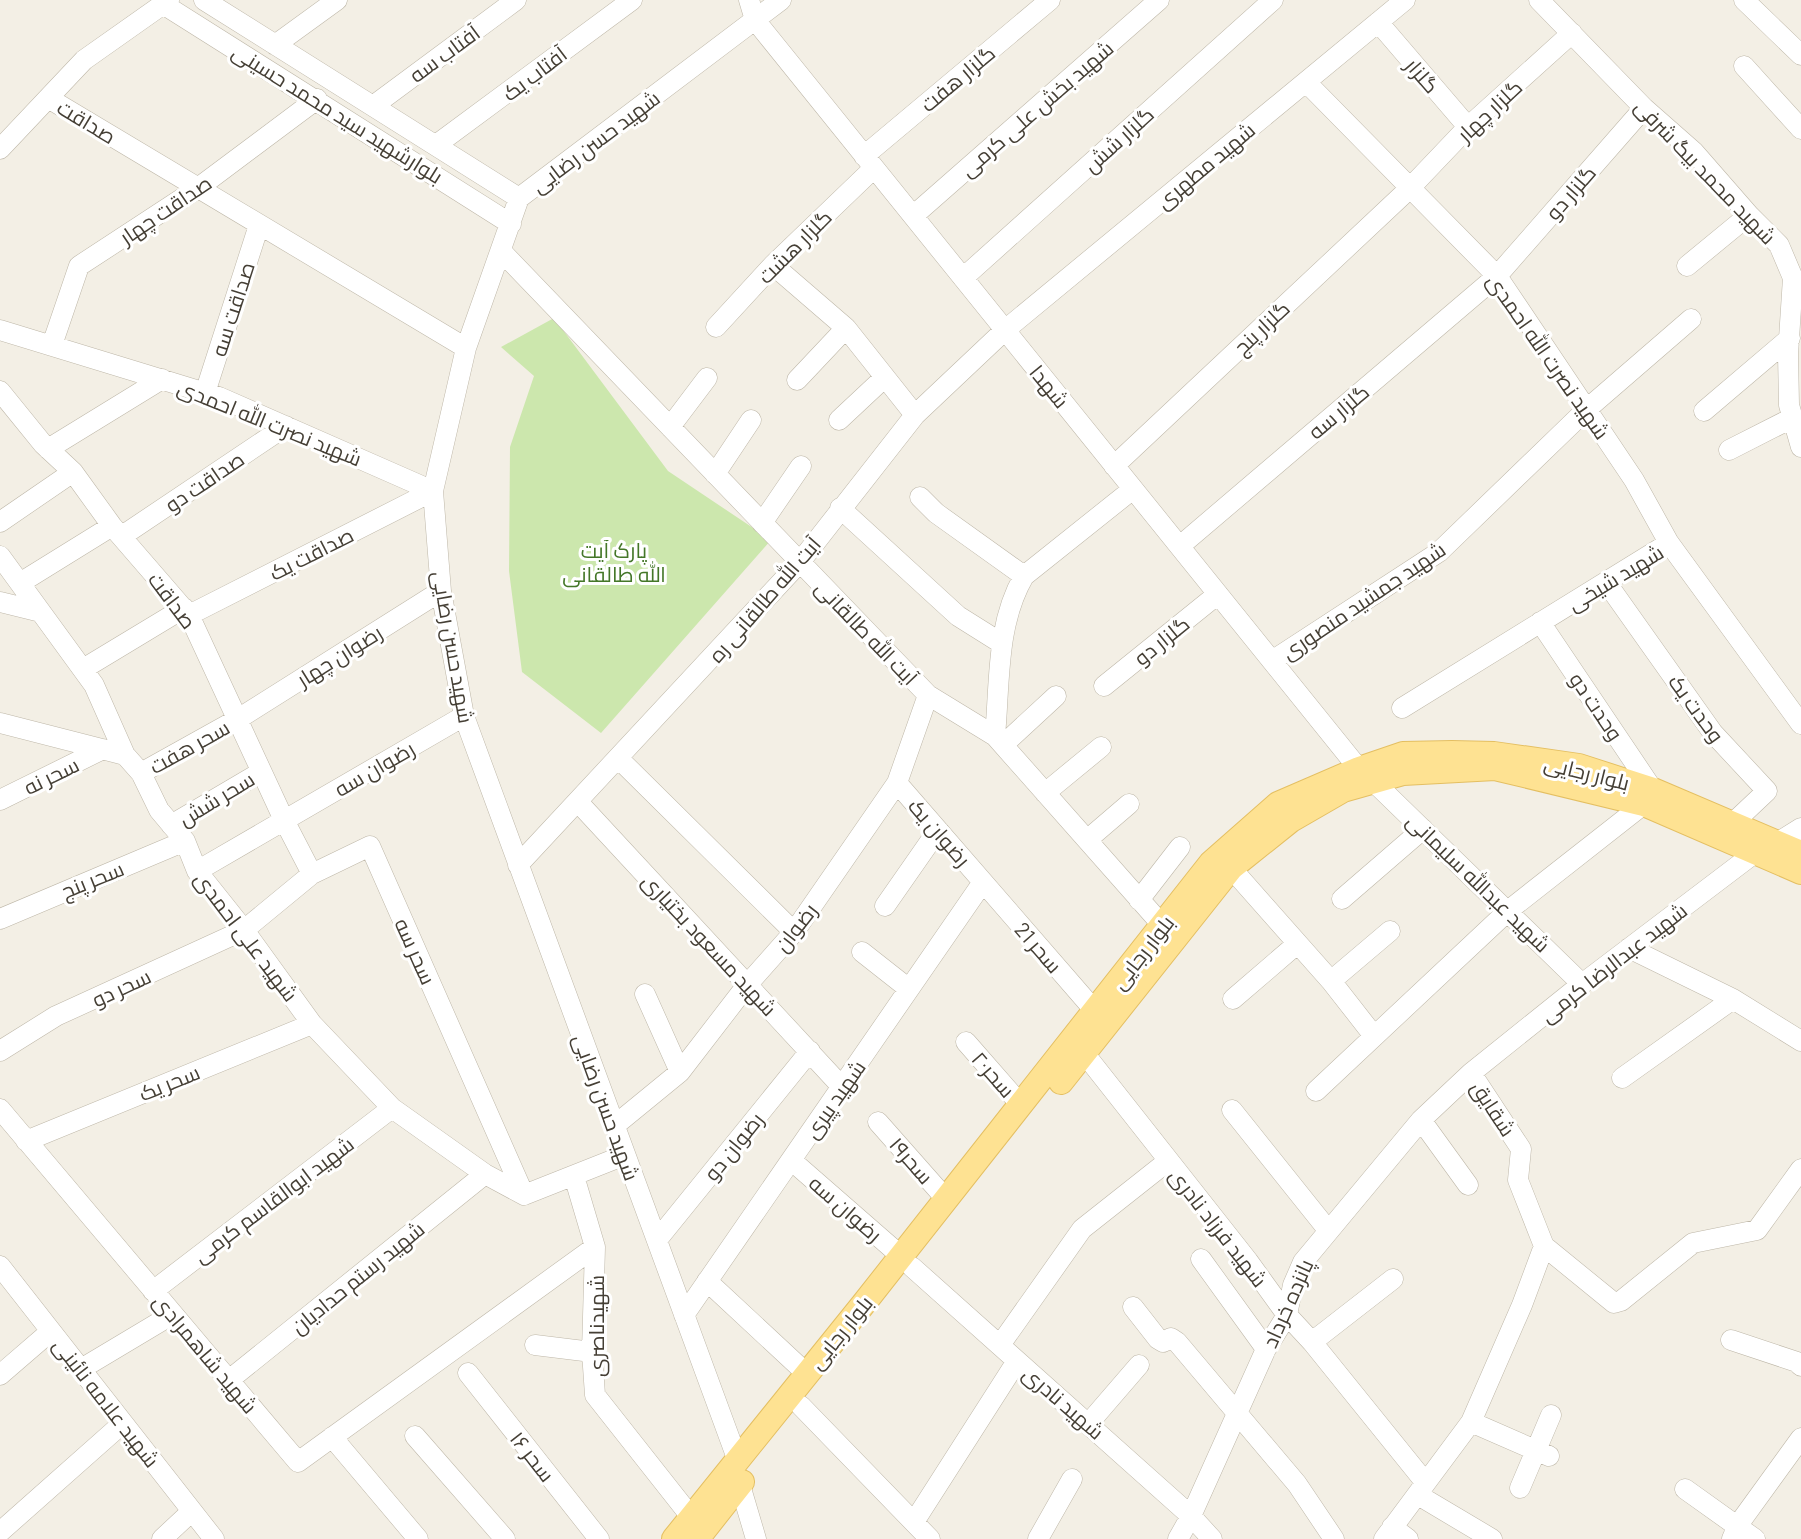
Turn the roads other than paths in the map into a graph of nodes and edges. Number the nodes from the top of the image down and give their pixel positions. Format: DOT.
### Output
graph roads {
  1 [pos="204,0"];
  2 [pos="337,0"];
  3 [pos="516,0"];
  4 [pos="632,0"];
  5 [pos="749,0"];
  6 [pos="781,0"];
  7 [pos="1050,0"];
  8 [pos="1159,0"];
  9 [pos="1273,0"];
  10 [pos="1405,0"];
  11 [pos="1539,0"];
  12 [pos="1744,0"];
  13 [pos="166,2"];
  14 [pos="755,20"];
  15 [pos="1378,22"];
  16 [pos="1572,33"];
  17 [pos="275,45"];
  18 [pos="1801,55"];
  19 [pos="1744,66"];
  20 [pos="1306,82"];
  21 [pos="48,98"];
  22 [pos="317,99"];
  23 [pos="373,106"];
  24 [pos="1644,108"];
  25 [pos="1468,127"];
  26 [pos="1801,129"];
  27 [pos="436,145"];
  28 [pos="0,148"];
  29 [pos="869,162"];
  30 [pos="198,188"];
  31 [pos="1409,189"];
  32 [pos="519,198"];
  33 [pos="1749,215"];
  34 [pos="913,216"];
  35 [pos="512,224"];
  36 [pos="259,225"];
  37 [pos="502,252"];
  38 [pos="773,265"];
  39 [pos="1687,266"];
  40 [pos="1497,276"];
  41 [pos="963,278"];
  42 [pos="1691,319"];
  43 [pos="716,327"];
  44 [pos="846,328"];
  45 [pos="0,330"];
  46 [pos="1005,330"];
  47 [pos="1790,338"];
  48 [pos="52,345"];
  49 [pos="466,348"];
  50 [pos="1795,365"];
  51 [pos="885,377"];
  52 [pos="707,378"];
  53 [pos="162,379"];
  54 [pos="797,380"];
  55 [pos="0,391"];
  56 [pos="205,393"];
  57 [pos="1587,409"];
  58 [pos="1704,411"];
  59 [pos="915,415"];
  60 [pos="1792,418"];
  61 [pos="751,420"];
  62 [pos="839,420"];
  63 [pos="286,426"];
  64 [pos="670,427"];
  65 [pos="1801,447"];
  66 [pos="48,449"];
  67 [pos="1729,450"];
  68 [pos="801,466"];
  69 [pos="1114,466"];
  70 [pos="73,472"];
  71 [pos="715,474"];
  72 [pos="1133,489"];
  73 [pos="433,491"];
  74 [pos="920,497"];
  75 [pos="840,508"];
  76 [pos="0,522"];
  77 [pos="762,523"];
  78 [pos="117,531"];
  79 [pos="1669,543"];
  80 [pos="1180,546"];
  81 [pos="0,556"];
  82 [pos="800,562"];
  83 [pos="1024,576"];
  84 [pos="1606,582"];
  85 [pos="20,583"];
  86 [pos="441,591"];
  87 [pos="1218,594"];
  88 [pos="0,602"];
  89 [pos="187,611"];
  90 [pos="41,612"];
  91 [pos="1540,622"];
  92 [pos="1001,643"];
  93 [pos="1272,661"];
  94 [pos="83,669"];
  95 [pos="1104,686"];
  96 [pos="928,695"];
  97 [pos="1056,696"];
  98 [pos="1402,708"];
  99 [pos="464,716"];
  100 [pos="238,720"];
  101 [pos="0,723"];
  102 [pos="1801,724"];
  103 [pos="999,741"];
  104 [pos="1101,747"];
  105 [pos="103,749"];
  106 [pos="125,755"];
  107 [pos="619,759"];
  108 [pos="261,771"];
  109 [pos="141,772"];
  110 [pos="1366,775"];
  111 [pos="897,783"];
  112 [pos="1045,793"];
  113 [pos="1648,797"];
  114 [pos="0,800"];
  115 [pos="578,802"];
  116 [pos="1129,804"];
  117 [pos="284,820"];
  118 [pos="1732,824"];
  119 [pos="171,825"];
  120 [pos="1801,828"];
  121 [pos="1423,829"];
  122 [pos="938,830"];
  123 [pos="1087,840"];
  124 [pos="184,841"];
  125 [pos="1180,847"];
  126 [pos="1766,847"];
  127 [pos="1801,853"];
  128 [pos="518,865"];
  129 [pos="1231,868"];
  130 [pos="197,872"];
  131 [pos="1801,872"];
  132 [pos="312,874"];
  133 [pos="983,882"];
  134 [pos="1342,898"];
  135 [pos="1139,900"];
  136 [pos="885,906"];
  137 [pos="1509,910"];
  138 [pos="0,919"];
  139 [pos="1163,926"];
  140 [pos="244,930"];
  141 [pos="1390,931"];
  142 [pos="794,932"];
  143 [pos="1297,944"];
  144 [pos="1629,948"];
  145 [pos="862,952"];
  146 [pos="1331,981"];
  147 [pos="1582,984"];
  148 [pos="747,985"];
  149 [pos="909,989"];
  150 [pos="645,994"];
  151 [pos="1233,999"];
  152 [pos="1733,999"];
  153 [pos="1095,1011"];
  154 [pos="312,1023"];
  155 [pos="1374,1036"];
  156 [pos="1801,1041"];
  157 [pos="966,1042"];
  158 [pos="0,1051"];
  159 [pos="810,1051"];
  160 [pos="1084,1053"];
  161 [pos="680,1071"];
  162 [pos="1471,1073"];
  163 [pos="1622,1078"];
  164 [pos="842,1087"];
  165 [pos="1316,1091"];
  166 [pos="1021,1105"];
  167 [pos="392,1108"];
  168 [pos="0,1109"];
  169 [pos="1232,1110"];
  170 [pos="1421,1120"];
  171 [pos="878,1122"];
  172 [pos="615,1126"];
  173 [pos="26,1141"];
  174 [pos="625,1155"];
  175 [pos="791,1160"];
  176 [pos="1168,1161"];
  177 [pos="1801,1169"];
  178 [pos="485,1174"];
  179 [pos="574,1176"];
  180 [pos="1468,1185"];
  181 [pos="524,1195"];
  182 [pos="946,1199"];
  183 [pos="1328,1230"];
  184 [pos="657,1240"];
  185 [pos="1544,1246"];
  186 [pos="596,1247"];
  187 [pos="1201,1258"];
  188 [pos="907,1262"];
  189 [pos="0,1266"];
  190 [pos="1393,1279"];
  191 [pos="707,1281"];
  192 [pos="153,1291"];
  193 [pos="1133,1307"];
  194 [pos="173,1314"];
  195 [pos="684,1315"];
  196 [pos="1287,1315"];
  197 [pos="51,1331"];
  198 [pos="1731,1340"];
  199 [pos="1312,1341"];
  200 [pos="534,1345"];
  201 [pos="1000,1345"];
  202 [pos="1266,1350"];
  203 [pos="592,1352"];
  204 [pos="1017,1361"];
  205 [pos="1138,1365"];
  206 [pos="1801,1366"];
  207 [pos="81,1369"];
  208 [pos="468,1373"];
  209 [pos="807,1374"];
  210 [pos="0,1375"];
  211 [pos="229,1380"];
  212 [pos="801,1406"];
  213 [pos="1237,1413"];
  214 [pos="1551,1415"];
  215 [pos="1471,1422"];
  216 [pos="123,1423"];
  217 [pos="1089,1423"];
  218 [pos="415,1436"];
  219 [pos="332,1437"];
  220 [pos="1801,1438"];
  221 [pos="1543,1453"];
  222 [pos="739,1473"];
  223 [pos="1072,1479"];
  224 [pos="1520,1488"];
  225 [pos="1421,1489"];
  226 [pos="1685,1489"];
  227 [pos="192,1511"];
  228 [pos="1191,1516"];
  229 [pos="914,1522"];
  230 [pos="694,1528"];
  231 [pos="0,1532"];
  232 [pos="1735,1532"];
  233 [pos="1395,1535"];
  234 [pos="162,1539"];
  235 [pos="214,1539"];
  236 [pos="418,1539"];
  237 [pos="505,1539"];
  238 [pos="599,1539"];
  239 [pos="674,1539"];
  240 [pos="756,1539"];
  241 [pos="930,1539"];
  242 [pos="1038,1539"];
  243 [pos="1178,1539"];
  244 [pos="1212,1539"];
  245 [pos="1334,1539"];
  246 [pos="1492,1539"];
  247 [pos="1755,1539"];
  1 -- 17 [label="street, بلوارشهید سید محمد حسینی"];
  2 -- 17 [label="street"];
  3 -- 23 [label="street, آفتاب سه"];
  4 -- 27 [label="street, آفتاب یک"];
  5 -- 14 [label="street, شهدا"];
  6 -- 14 [label="street, شهید حسن رضایی"];
  7 -- 29 [label="street, گلزار هفت"];
  8 -- 34 [label="street, شهید بخش علی کرمی"];
  9 -- 41 [label="street, گلزار شش"];
  10 -- 15 [label="street, شهید مطهری"];
  11 -- 16 [label="street, شهید محمد بیگ شرفی"];
  12 -- 18 [label="street"];
  13 -- 21 [label="street"];
  13 -- 22 [label="street, بلوارشهید سید محمد حسینی"];
  14 -- 29 [label="street, شهدا"];
  14 -- 32 [label="street, شهید حسن رضایی"];
  15 -- 20 [label="street, شهید مطهری"];
  15 -- 25 [label="street, گلزار"];
  16 -- 24 [label="street, شهید محمد بیگ شرفی"];
  16 -- 25 [label="street, گلزار چهار"];
  17 -- 23 [label="street, بلوارشهید سید محمد حسینی"];
  19 -- 26 [label="street"];
  20 -- 31 [label="street, شهید نصرت الله احمدی"];
  20 -- 46 [label="street, شهید مطهری"];
  21 -- 28 [label="street"];
  21 -- 30 [label="street, صداقت"];
  22 -- 30 [label="street, صداقت چهار"];
  22 -- 35 [label="street, بلوارشهید سید محمد حسینی"];
  23 -- 27 [label="street, بلوارشهید سید محمد حسینی"];
  24 -- 33 [label="street, شهید محمد بیگ شرفی"];
  24 -- 40 [label="street, گلزار دو"];
  25 -- 31 [label="street, گلزار چهار"];
  27 -- 32 [label="street, بلوارشهید سید محمد حسینی"];
  29 -- 34 [label="street, شهدا"];
  29 -- 38 [label="street, گلزار هشت"];
  30 -- 36 [label="street, صداقت"];
  30 -- 48 [label="street, صداقت چهار"];
  31 -- 40 [label="street, شهید نصرت الله احمدی"];
  31 -- 69 [label="street, گلزار پنج"];
  32 -- 35 [label="street, شهید حسن رضایی"];
  33 -- 39 [label="street"];
  33 -- 47 [label="street, شهید محمد بیگ شرفی"];
  34 -- 41 [label="street, شهدا"];
  35 -- 37 [label="street, شهید حسن رضایی"];
  36 -- 49 [label="street, صداقت"];
  36 -- 56 [label="street, صداقت سه"];
  37 -- 49 [label="street, شهید حسن رضایی"];
  37 -- 64 [label="street, آیت الله طالقانی"];
  38 -- 43 [label="street, گلزار هشت"];
  38 -- 44 [label="street"];
  40 -- 57 [label="street, شهید نصرت الله احمدی"];
  40 -- 80 [label="street, گلزار سه"];
  41 -- 46 [label="street, شهدا"];
  42 -- 57 [label="street, شهید جمشید منصوری"];
  44 -- 51 [label="street"];
  44 -- 54 [label="street"];
  45 -- 48 [label="street, شهید نصرت الله احمدی"];
  46 -- 59 [label="street, آیت الله طالقانی ره"];
  46 -- 69 [label="street, شهدا"];
  47 -- 50 [label="street, شهید محمد بیگ شرفی"];
  47 -- 58 [label="street"];
  48 -- 53 [label="street, شهید نصرت الله احمدی"];
  49 -- 73 [label="street, شهید حسن رضایی"];
  50 -- 60 [label="street, شهید محمد بیگ شرفی"];
  51 -- 59 [label="street"];
  51 -- 62 [label="street"];
  52 -- 64 [label="street"];
  53 -- 56 [label="street, شهید نصرت الله احمدی"];
  53 -- 66 [label="street"];
  55 -- 66 [label="street, صداقت"];
  56 -- 63 [label="street, شهید نصرت الله احمدی"];
  57 -- 79 [label="street, شهید نصرت الله احمدی"];
  57 -- 93 [label="street, شهید جمشید منصوری"];
  59 -- 75 [label="street, آیت الله طالقانی ره"];
  60 -- 65 [label="street, شهید محمد بیگ شرفی"];
  60 -- 67 [label="street"];
  61 -- 71 [label="street"];
  63 -- 73 [label="street, شهید نصرت الله احمدی"];
  63 -- 78 [label="street, صداقت دو"];
  64 -- 71 [label="street, آیت الله طالقانی"];
  66 -- 70 [label="street, صداقت"];
  68 -- 77 [label="street"];
  69 -- 72 [label="street, شهدا"];
  70 -- 76 [label="street"];
  70 -- 78 [label="street, صداقت"];
  71 -- 77 [label="street, آیت الله طالقانی"];
  72 -- 80 [label="street, شهدا"];
  72 -- 83 [label="street"];
  73 -- 86 [label="street, شهید حسن رضایی"];
  73 -- 89 [label="street, صداقت یک"];
  74 -- 83 [label="street"];
  75 -- 82 [label="street, آیت الله طالقانی ره"];
  75 -- 92 [label="street"];
  77 -- 82 [label="street, آیت الله طالقانی"];
  78 -- 85 [label="street, صداقت دو"];
  78 -- 89 [label="street, صداقت"];
  79 -- 84 [label="street, شهید شیخی"];
  79 -- 102 [label="street, شهید شیخی"];
  80 -- 87 [label="street, شهدا"];
  81 -- 85 [label="street, شهید علی احمدی"];
  82 -- 96 [label="street, آیت الله طالقانی"];
  82 -- 107 [label="street, آیت الله طالقانی ره"];
  83 -- 92 [label="street"];
  84 -- 91 [label="street, شهید شیخی"];
  84 -- 118 [label="street, وحدت یک"];
  85 -- 90 [label="street, شهید علی احمدی"];
  86 -- 99 [label="street, شهید حسن رضایی"];
  86 -- 100 [label="street, رضوان چهار"];
  87 -- 93 [label="street, شهدا"];
  87 -- 95 [label="street, گلزار دو"];
  88 -- 90 [label="street"];
  89 -- 94 [label="street, صداقت یک"];
  89 -- 100 [label="street, صداقت"];
  90 -- 94 [label="street, شهید علی احمدی"];
  91 -- 98 [label="street, شهید شیخی"];
  91 -- 113 [label="street, وحدت دو"];
  92 -- 103 [label="street"];
  93 -- 110 [label="street, شهدا"];
  94 -- 106 [label="street, شهید علی احمدی"];
  96 -- 103 [label="street, آیت الله طالقانی"];
  96 -- 111 [label="street, رضوان"];
  97 -- 103 [label="street"];
  99 -- 117 [label="street, رضوان سه"];
  99 -- 128 [label="street, شهید حسن رضایی"];
  100 -- 108 [label="street, صداقت"];
  100 -- 109 [label="street, سحر هفت"];
  101 -- 105 [label="street"];
  103 -- 112 [label="street, آیت الله طالقانی"];
  104 -- 112 [label="street"];
  105 -- 106 [label="street"];
  105 -- 114 [label="street, سحر نه"];
  106 -- 109 [label="street, شهید علی احمدی"];
  107 -- 115 [label="street, آیت الله طالقانی ره"];
  107 -- 142 [label="street"];
  108 -- 117 [label="street, صداقت"];
  108 -- 119 [label="street, سحر شش"];
  109 -- 119 [label="street, شهید علی احمدی"];
  110 -- 113 [label="main road, بلوار رجایی"];
  110 -- 121 [label="street, شهید عبدالله سلیمانی"];
  110 -- 129 [label="main road, بلوار رجایی"];
  110 -- 139 [label="main road, بلوار رجایی"];
  111 -- 122 [label="street, رضوان یک"];
  111 -- 142 [label="street, رضوان"];
  112 -- 123 [label="street, آیت الله طالقانی"];
  113 -- 118 [label="main road, بلوار رجایی"];
  113 -- 126 [label="main road, بلوار رجایی"];
  113 -- 137 [label="street"];
  115 -- 128 [label="street, آیت الله طالقانی ره"];
  115 -- 148 [label="street, شهید مسعود بختیاری"];
  116 -- 123 [label="street"];
  117 -- 130 [label="street, رضوان سه"];
  117 -- 132 [label="street, صداقت"];
  118 -- 126 [label="main road, بلوار رجایی"];
  119 -- 124 [label="street, شهید علی احمدی"];
  120 -- 126 [label="street, شهید عبدالرضا کرمی"];
  121 -- 134 [label="street"];
  121 -- 137 [label="street, شهید عبدالله سلیمانی"];
  122 -- 133 [label="street, رضوان یک"];
  122 -- 136 [label="street"];
  123 -- 135 [label="street, آیت الله طالقانی"];
  124 -- 130 [label="street, شهید علی احمدی"];
  124 -- 138 [label="street, سحر پنج"];
  125 -- 135 [label="street"];
  126 -- 127 [label="main road, بلوار رجایی"];
  126 -- 131 [label="main road, بلوار رجایی"];
  126 -- 144 [label="street, شهید عبدالرضا کرمی"];
  128 -- 172 [label="street, شهید حسن رضایی"];
  129 -- 143 [label="street"];
  129 -- 160 [label="main road, بلوار رجایی"];
  130 -- 140 [label="street, شهید علی احمدی"];
  132 -- 140 [label="street, سحر سه"];
  132 -- 181 [label="street, سحر سه"];
  133 -- 149 [label="street, شهید پیری"];
  133 -- 153 [label="street, سحر 21"];
  135 -- 139 [label="street, آیت الله طالقانی"];
  137 -- 147 [label="street, شهید عبدالله سلیمانی"];
  137 -- 155 [label="street"];
  139 -- 153 [label="main road, بلوار رجایی"];
  140 -- 154 [label="street, شهید علی احمدی"];
  140 -- 158 [label="street, سحر دو"];
  141 -- 146 [label="street"];
  142 -- 148 [label="street, رضوان"];
  143 -- 146 [label="street"];
  143 -- 151 [label="street"];
  144 -- 147 [label="street, شهید عبدالرضا کرمی"];
  144 -- 152 [label="street"];
  145 -- 149 [label="street"];
  146 -- 155 [label="street"];
  147 -- 162 [label="street, شهید عبدالرضا کرمی"];
  148 -- 159 [label="street, شهید مسعود بختیاری"];
  148 -- 161 [label="street, رضوان"];
  149 -- 164 [label="street, شهید پیری"];
  150 -- 161 [label="street"];
  152 -- 156 [label="street"];
  152 -- 163 [label="street"];
  153 -- 166 [label="main road, بلوار رجایی"];
  154 -- 167 [label="street, شهید علی احمدی"];
  154 -- 173 [label="street, سحر یک"];
  155 -- 165 [label="street"];
  157 -- 166 [label="street, سحر۲۰"];
  159 -- 164 [label="street, شهید مسعود بختیاری"];
  159 -- 184 [label="street, رضوان دو"];
  160 -- 176 [label="street, شهید فرزاد نادری"];
  160 -- 188 [label="main road, بلوار رجایی"];
  161 -- 172 [label="street, رضوان"];
  162 -- 170 [label="street, پانزده خرداد"];
  162 -- 185 [label="street, شقایق"];
  164 -- 175 [label="street, شهید پیری"];
  166 -- 182 [label="main road, بلوار رجایی"];
  167 -- 178 [label="street, شهید علی احمدی"];
  167 -- 192 [label="street, شهید ابوالقاسم کرمی"];
  168 -- 173 [label="street, شهید شاهمرادی"];
  169 -- 183 [label="street"];
  170 -- 180 [label="street"];
  170 -- 183 [label="street, پانزده خرداد"];
  171 -- 182 [label="street, سحر۱۹"];
  172 -- 174 [label="street, شهید حسن رضایی"];
  173 -- 192 [label="street, شهید شاهمرادی"];
  174 -- 179 [label="street"];
  174 -- 184 [label="street, شهید حسن رضایی"];
  175 -- 188 [label="street, رضوان سه"];
  175 -- 191 [label="street, شهید پیری"];
  176 -- 196 [label="street, شهید فرزاد نادری"];
  176 -- 201 [label="street"];
  177 -- 185 [label="street"];
  178 -- 181 [label="street, شهید علی احمدی"];
  178 -- 211 [label="street, شهید رستم حدادیان"];
  179 -- 181 [label="street"];
  179 -- 186 [label="street, شهیدناصری"];
  182 -- 188 [label="main road, بلوار رجایی"];
  183 -- 196 [label="street, پانزده خرداد"];
  184 -- 195 [label="street, شهید حسن رضایی"];
  185 -- 215 [label="street"];
  186 -- 203 [label="street, شهیدناصری"];
  186 -- 219 [label="street"];
  187 -- 202 [label="street"];
  188 -- 201 [label="street, شهید نادری"];
  188 -- 209 [label="main road, بلوار رجایی"];
  188 -- 212 [label="main road, بلوار رجایی"];
  189 -- 197 [label="street, شهید علامه‌ نائینی"];
  190 -- 199 [label="street"];
  191 -- 195 [label="street, شهید پیری"];
  191 -- 209 [label="street"];
  192 -- 194 [label="street, شهید شاهمرادی"];
  193 -- 213 [label="street"];
  194 -- 207 [label="street"];
  194 -- 211 [label="street, شهید شاهمرادی"];
  195 -- 222 [label="street, شهید حسن رضایی"];
  196 -- 199 [label="street, شهید فرزاد نادری"];
  196 -- 202 [label="street, پانزده خرداد"];
  197 -- 207 [label="street, شهید علامه‌ نائینی"];
  197 -- 210 [label="street"];
  198 -- 206 [label="street"];
  199 -- 225 [label="street, شهید فرزاد نادری"];
  200 -- 203 [label="street"];
  201 -- 204 [label="street, شهید نادری"];
  202 -- 213 [label="street, پانزده خرداد"];
  203 -- 230 [label="street, شهیدناصری"];
  204 -- 217 [label="street, شهید نادری"];
  204 -- 229 [label="street"];
  205 -- 217 [label="street"];
  207 -- 216 [label="street, شهید علامه‌ نائینی"];
  208 -- 238 [label="street, سحر ۱۶"];
  209 -- 222 [label="main road, بلوار رجایی"];
  211 -- 219 [label="street, شهید شاهمرادی"];
  212 -- 222 [label="main road, بلوار رجایی"];
  212 -- 229 [label="street"];
  213 -- 228 [label="street, پانزده خرداد"];
  213 -- 245 [label="street"];
  214 -- 221 [label="street"];
  215 -- 221 [label="street"];
  215 -- 225 [label="street"];
  216 -- 227 [label="street, شهید علامه‌ نائینی"];
  216 -- 231 [label="street"];
  217 -- 228 [label="street, شهید نادری"];
  218 -- 237 [label="street"];
  219 -- 236 [label="street"];
  220 -- 232 [label="street"];
  221 -- 224 [label="street"];
  222 -- 230 [label="main road, بلوار رجایی"];
  222 -- 240 [label="street, شهید حسن رضایی"];
  223 -- 242 [label="street"];
  225 -- 233 [label="street"];
  225 -- 246 [label="street"];
  226 -- 232 [label="street"];
  227 -- 234 [label="street"];
  227 -- 235 [label="street, شهید علامه‌ نائینی"];
  228 -- 243 [label="street, پانزده خرداد"];
  228 -- 244 [label="street, شهید نادری"];
  229 -- 241 [label="street"];
  230 -- 239 [label="main road, بلوار رجایی"];
  232 -- 247 [label="street"];
}
